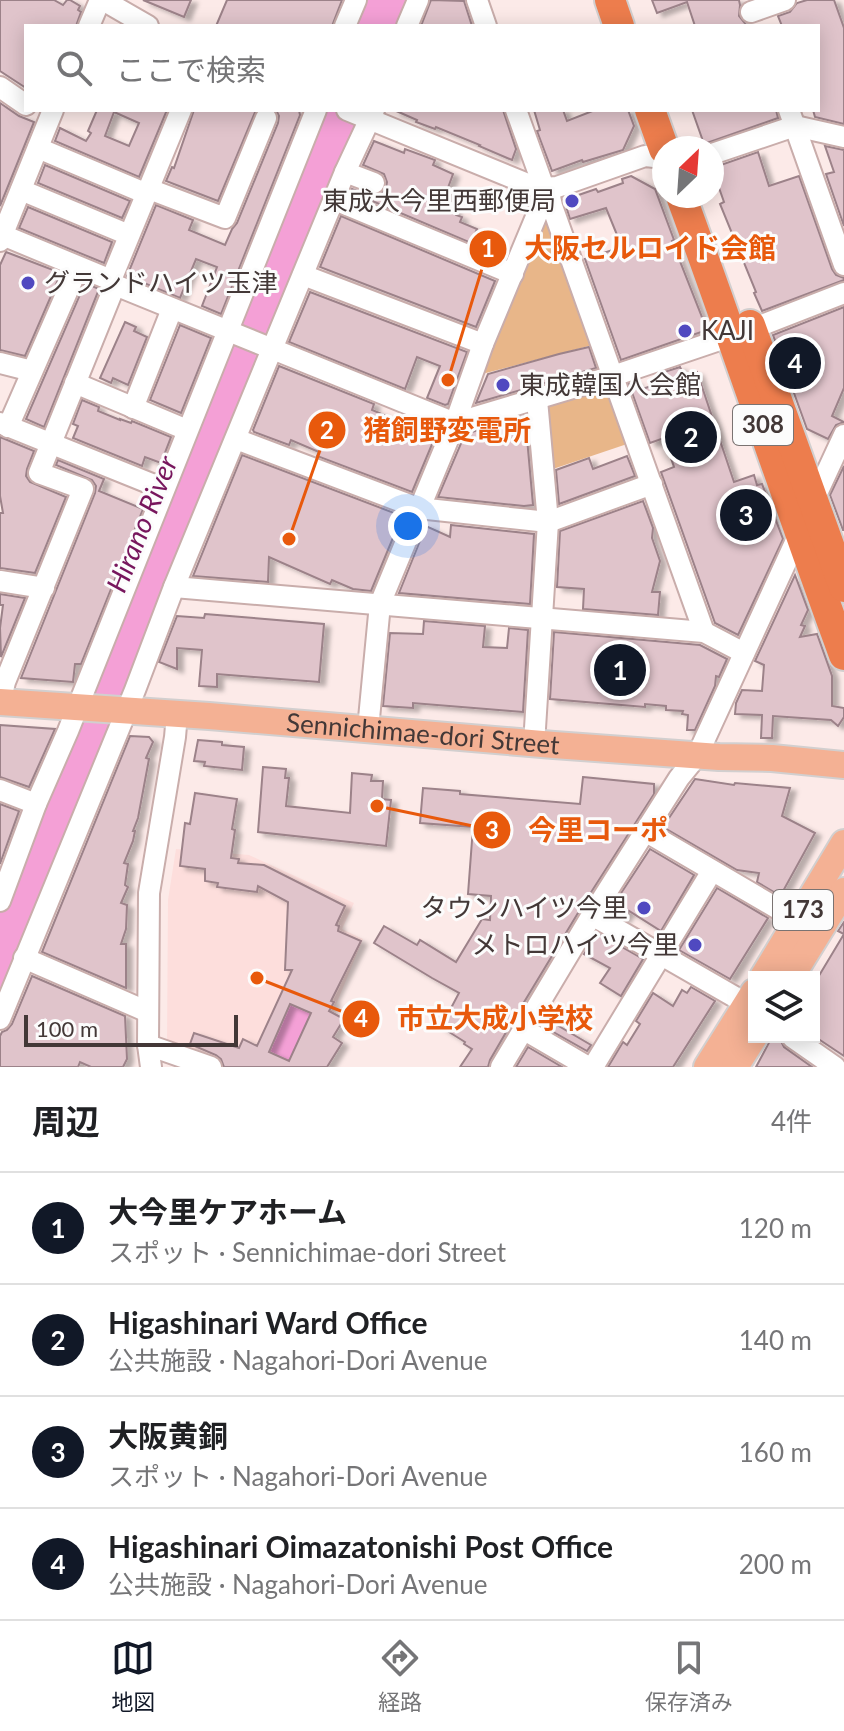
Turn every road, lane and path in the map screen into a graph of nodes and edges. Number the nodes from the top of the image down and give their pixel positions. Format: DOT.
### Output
graph roads {
  1 [pos="102,0"];
  2 [pos="356,0"];
  3 [pos="418,0"];
  4 [pos="477,0"];
  5 [pos="610,0"];
  6 [pos="632,0"];
  7 [pos="785,0"];
  8 [pos="751,13"];
  9 [pos="90,24"];
  10 [pos="144,24"];
  11 [pos="346,24"];
  12 [pos="408,24"];
  13 [pos="485,24"];
  14 [pos="618,24"];
  15 [pos="640,24"];
  16 [pos="0,87"];
  17 [pos="24,104"];
  18 [pos="180,112"];
  19 [pos="315,112"];
  20 [pos="517,112"];
  21 [pos="651,112"];
  22 [pos="672,112"];
  23 [pos="45,114"];
  24 [pos="363,114"];
  25 [pos="266,118"];
  26 [pos="792,118"];
  27 [pos="659,136"];
  28 [pos="680,136"];
  29 [pos="844,137"];
  30 [pos="38,148"];
  31 [pos="724,149"];
  32 [pos="652,157"];
  33 [pos="345,172"];
  34 [pos="374,183"];
  35 [pos="546,188"];
  36 [pos="21,190"];
  37 [pos="148,191"];
  38 [pos="335,200"];
  39 [pos="686,208"];
  40 [pos="706,208"];
  41 [pos="129,235"];
  42 [pos="1,237"];
  43 [pos="844,265"];
  44 [pos="78,267"];
  45 [pos="513,274"];
  46 [pos="303,275"];
  47 [pos="113,283"];
  48 [pos="844,293"];
  49 [pos="172,309"];
  50 [pos="230,332"];
  51 [pos="742,332"];
  52 [pos="483,344"];
  53 [pos="271,348"];
  54 [pos="0,363"];
  55 [pos="32,371"];
  56 [pos="613,376"];
  57 [pos="75,383"];
  58 [pos="537,400"];
  59 [pos="133,408"];
  60 [pos="455,423"];
  61 [pos="4,425"];
  62 [pos="187,430"];
  63 [pos="844,435"];
  64 [pos="236,439"];
  65 [pos="50,445"];
  66 [pos="652,484"];
  67 [pos="164,489"];
  68 [pos="810,493"];
  69 [pos="418,508"];
  70 [pos="548,522"];
  71 [pos="799,534"];
  72 [pos="836,540"];
  73 [pos="0,581"];
  74 [pos="174,587"];
  75 [pos="844,587"];
  76 [pos="44,588"];
  77 [pos="380,604"];
  78 [pos="542,619"];
  79 [pos="704,632"];
  80 [pos="744,653"];
  81 [pos="844,655"];
  82 [pos="0,702"];
  83 [pos="78,708"];
  84 [pos="124,711"];
  85 [pos="177,714"];
  86 [pos="368,729"];
  87 [pos="534,744"];
  88 [pos="697,756"];
  89 [pos="844,765"];
  90 [pos="0,790"];
  91 [pos="36,804"];
  92 [pos="645,831"];
  93 [pos="844,843"];
  94 [pos="712,871"];
  95 [pos="844,891"];
  96 [pos="0,901"];
  97 [pos="592,915"];
  98 [pos="797,920"];
  99 [pos="660,955"];
  100 [pos="24,958"];
  101 [pos="767,971"];
  102 [pos="795,971"];
  103 [pos="748,997"];
  104 [pos="748,1001"];
  105 [pos="148,1012"];
  106 [pos="0,1019"];
  107 [pos="523,1029"];
  108 [pos="750,1043"];
  109 [pos="801,1043"];
  110 [pos="148,1045"];
  111 [pos="151,1067"];
  112 [pos="211,1067"];
  113 [pos="501,1067"];
  114 [pos="591,1067"];
  115 [pos="707,1067"];
  116 [pos="735,1067"];
  117 [pos="835,1067"];
  1 -- 9 [label="street"];
  1 -- 10 [label="street"];
  2 -- 11 [label="street"];
  3 -- 12 [label="street"];
  4 -- 13 [label="street"];
  5 -- 14 [label="highway"];
  6 -- 15 [label="highway"];
  7 -- 8 [label="street"];
  16 -- 17 [label="street"];
  18 -- 37 [label="street"];
  19 -- 50 [label="street"];
  20 -- 35 [label="street"];
  21 -- 27 [label="highway"];
  22 -- 28 [label="highway"];
  23 -- 30 [label="street"];
  24 -- 33 [label="street"];
  24 -- 35 [label="street"];
  25 -- 37 [label="street"];
  26 -- 29 [label="street"];
  26 -- 31 [label="street"];
  26 -- 43 [label="street"];
  30 -- 36 [label="street"];
  30 -- 37 [label="street"];
  32 -- 35 [label="street"];
  33 -- 34 [label="street"];
  33 -- 38 [label="street"];
  35 -- 45 [label="street"];
  35 -- 56 [label="street"];
  36 -- 41 [label="street"];
  36 -- 42 [label="street"];
  37 -- 41 [label="street"];
  38 -- 45 [label="street"];
  38 -- 46 [label="street"];
  39 -- 51 [label="highway, 308"];
  40 -- 51 [label="highway, 308"];
  41 -- 47 [label="street"];
  42 -- 44 [label="street"];
  44 -- 47 [label="street"];
  44 -- 55 [label="street"];
  45 -- 52 [label="street"];
  46 -- 52 [label="street"];
  46 -- 53 [label="street"];
  47 -- 49 [label="street"];
  47 -- 57 [label="street"];
  48 -- 51 [label="street"];
  49 -- 50 [label="street"];
  49 -- 59 [label="street"];
  50 -- 53 [label="street"];
  50 -- 62 [label="street"];
  51 -- 56 [label="street"];
  51 -- 68 [label="highway, 308"];
  51 -- 71 [label="highway, 308"];
  52 -- 60 [label="street"];
  53 -- 60 [label="street"];
  53 -- 64 [label="street"];
  54 -- 55 [label="street"];
  55 -- 61 [label="street"];
  56 -- 58 [label="street"];
  56 -- 66 [label="street"];
  57 -- 59 [label="street"];
  57 -- 65 [label="street"];
  58 -- 60 [label="street"];
  58 -- 70 [label="street"];
  59 -- 62 [label="street"];
  60 -- 69 [label="street"];
  61 -- 65 [label="street"];
  62 -- 67 [label="street"];
  63 -- 68 [label="street"];
  64 -- 69 [label="street"];
  64 -- 74 [label="street"];
  65 -- 67 [label="street"];
  65 -- 76 [label="street"];
  66 -- 70 [label="street"];
  66 -- 79 [label="street"];
  67 -- 83 [label="street"];
  68 -- 72 [label="highway, 308"];
  69 -- 70 [label="street"];
  69 -- 77 [label="street"];
  70 -- 78 [label="street"];
  71 -- 80 [label="street"];
  71 -- 81 [label="highway, 308"];
  72 -- 75 [label="highway, 308"];
  73 -- 76 [label="street"];
  74 -- 77 [label="street"];
  74 -- 84 [label="street"];
  76 -- 82 [label="street"];
  77 -- 78 [label="street"];
  77 -- 86 [label="street"];
  78 -- 79 [label="street"];
  78 -- 87 [label="street"];
  79 -- 80 [label="street"];
  80 -- 88 [label="street"];
  82 -- 83 [label="main road, Sennichimae-dori Street"];
  83 -- 84 [label="main road, Sennichimae-dori Street"];
  83 -- 91 [label="street"];
  84 -- 85 [label="main road, Sennichimae-dori Street"];
  84 -- 100 [label="street"];
  85 -- 86 [label="main road, Sennichimae-dori Street"];
  85 -- 105 [label="street"];
  86 -- 87 [label="main road, Sennichimae-dori Street"];
  87 -- 88 [label="main road, Sennichimae-dori Street"];
  88 -- 89 [label="main road, Sennichimae-dori Street"];
  88 -- 92 [label="street"];
  90 -- 91 [label="street"];
  91 -- 96 [label="street"];
  92 -- 94 [label="street"];
  92 -- 97 [label="street"];
  93 -- 98 [label="main road, 173"];
  94 -- 98 [label="street"];
  94 -- 99 [label="street"];
  95 -- 102 [label="main road, 173"];
  97 -- 99 [label="street"];
  97 -- 107 [label="street"];
  98 -- 101 [label="main road, 173"];
  99 -- 103 [label="street"];
  99 -- 114 [label="street"];
  100 -- 105 [label="street"];
  100 -- 106 [label="street"];
  104 -- 115 [label="main road"];
  105 -- 110 [label="street"];
  107 -- 113 [label="street"];
  107 -- 114 [label="street"];
  108 -- 116 [label="main road"];
  109 -- 117 [label="street"];
  110 -- 111 [label="street"];
  110 -- 112 [label="street"];
}
